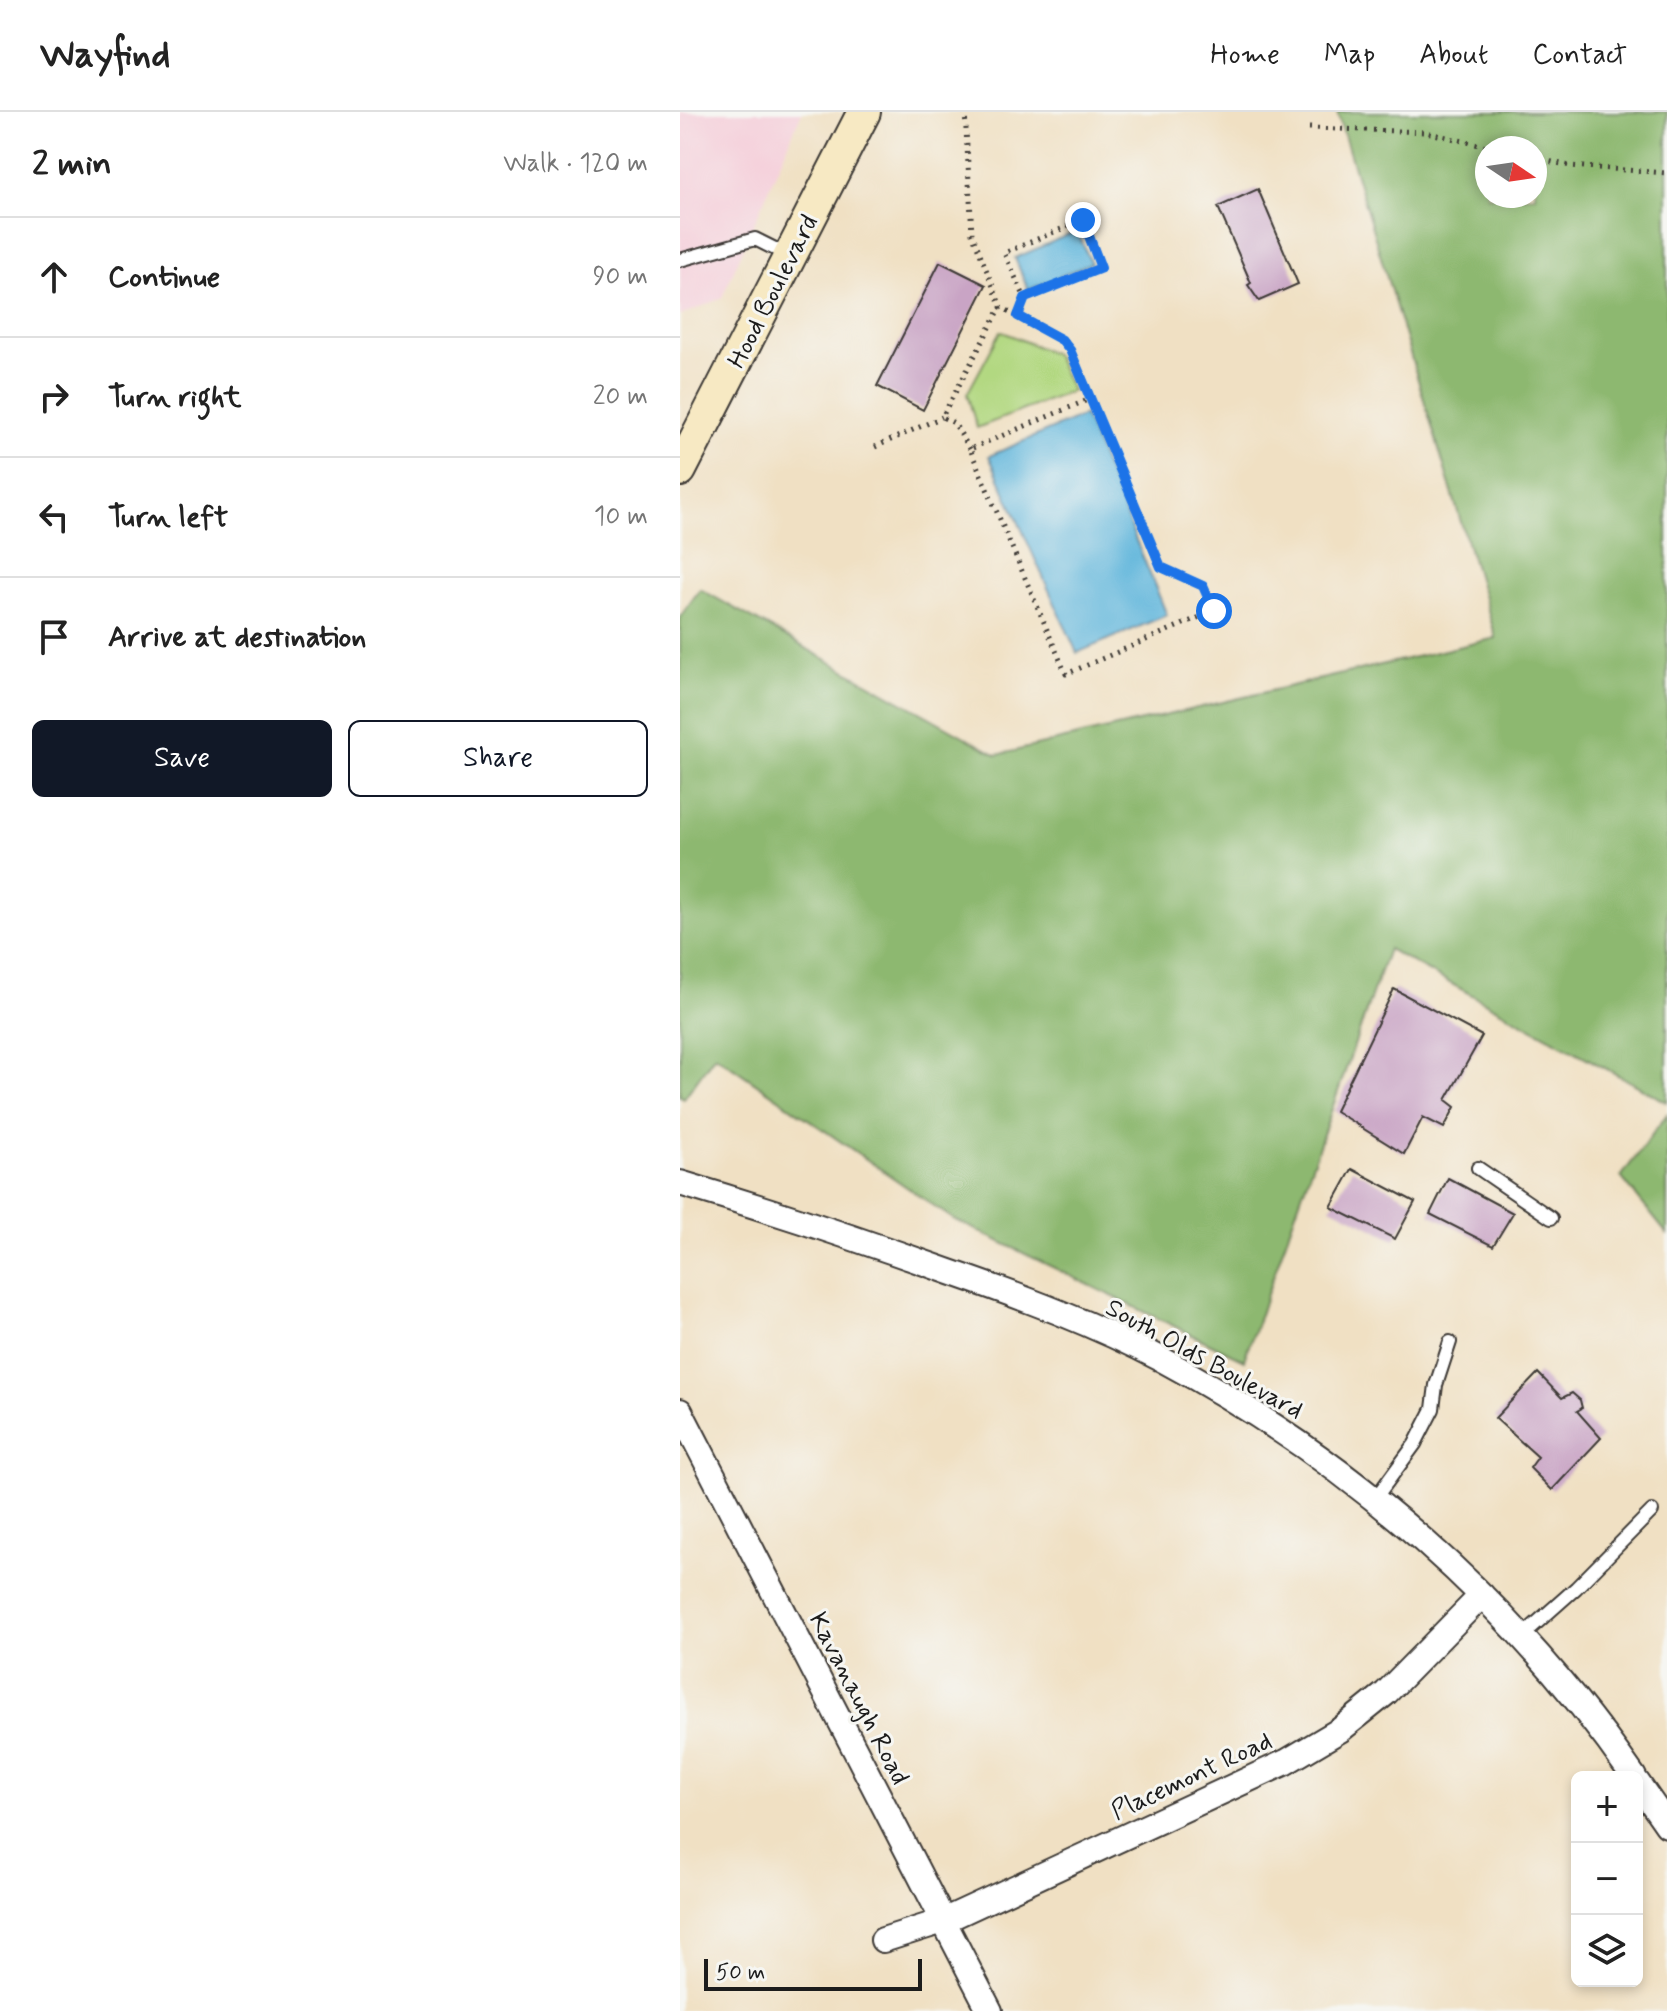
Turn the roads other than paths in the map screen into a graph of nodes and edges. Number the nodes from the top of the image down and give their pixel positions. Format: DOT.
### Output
graph roads {
  1 [pos="864,112"];
  2 [pos="790,256"];
  3 [pos="680,260"];
  4 [pos="680,470"];
  5 [pos="1478,1168"];
  6 [pos="682,1192"];
  7 [pos="1551,1218"];
  8 [pos="1450,1342"];
  9 [pos="680,1411"];
  10 [pos="1374,1500"];
  11 [pos="1652,1511"];
  12 [pos="1482,1595"];
  13 [pos="1522,1636"];
  14 [pos="1629,1771"];
  15 [pos="1643,1790"];
  16 [pos="1667,1825"];
  17 [pos="943,1921"];
  18 [pos="883,1940"];
  19 [pos="990,2011"];
  1 -- 2 [label="street, Hood Boulevard"];
  2 -- 3 [label="lane"];
  2 -- 4 [label="street, Hood Boulevard"];
  5 -- 7 [label="lane"];
  6 -- 10 [label="street, South Olds Boulevard"];
  8 -- 10 [label="lane"];
  9 -- 17 [label="street, Kavanaugh Road"];
  10 -- 12 [label="street, South Olds Boulevard"];
  11 -- 13 [label="lane"];
  12 -- 13 [label="street, South Olds Boulevard"];
  12 -- 17 [label="street, Placemont Road"];
  13 -- 14 [label="street, South Olds Boulevard"];
  15 -- 16 [label="street, South Olds Boulevard"];
  17 -- 18 [label="street, Placemont Road"];
  17 -- 19 [label="street, Kavanaugh Road"];
}
